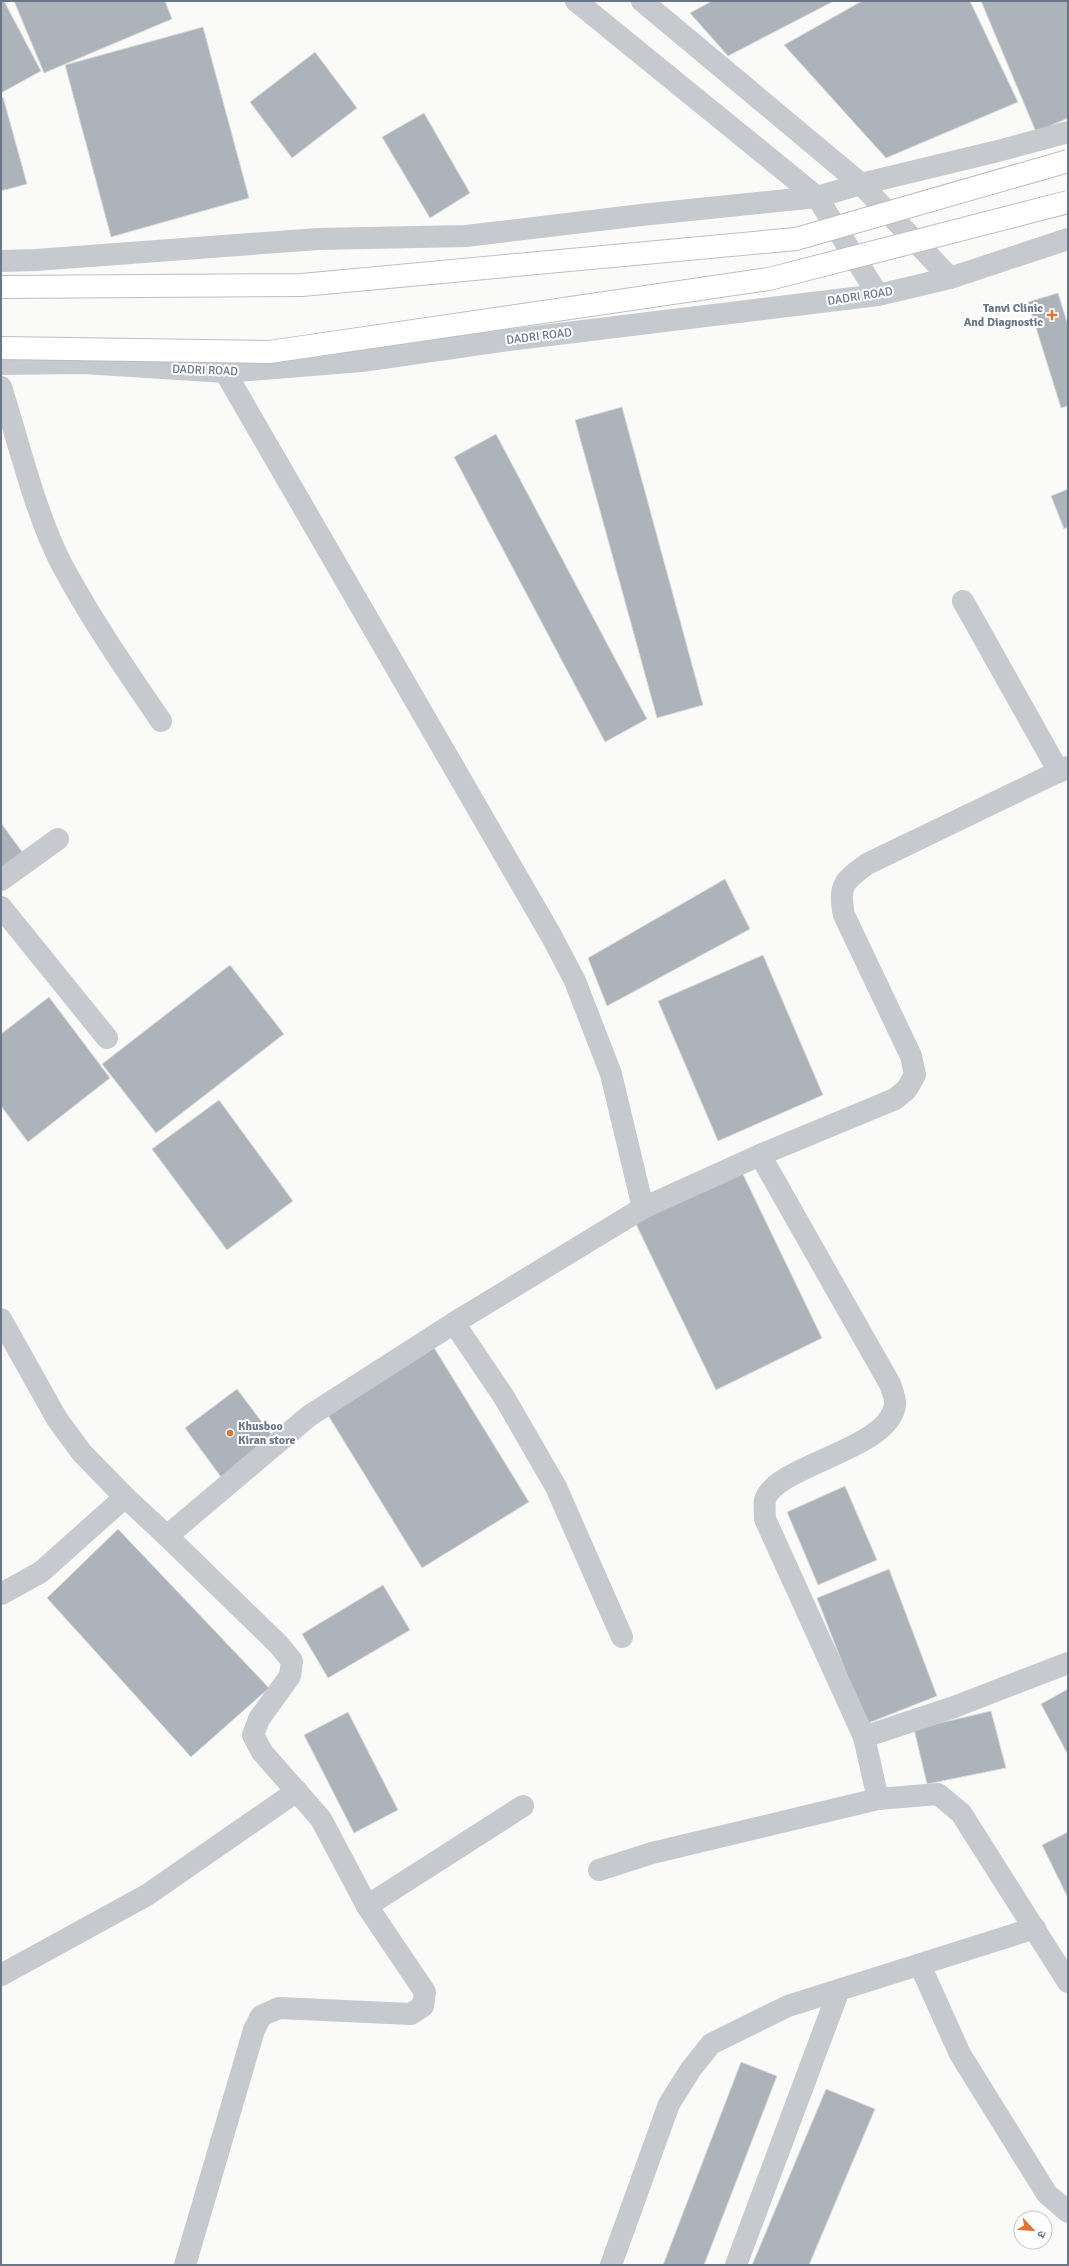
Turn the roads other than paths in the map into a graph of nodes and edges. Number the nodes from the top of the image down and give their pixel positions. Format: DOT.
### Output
graph roads {
  1 [pos="576,1"];
  2 [pos="642,1"];
  3 [pos="1068,132"];
  4 [pos="1068,161"];
  5 [pos="861,184"];
  6 [pos="818,197"];
  7 [pos="1068,202"];
  8 [pos="1068,239"];
  9 [pos="1,261"];
  10 [pos="950,278"];
  11 [pos="1,286"];
  12 [pos="878,295"];
  13 [pos="1,348"];
  14 [pos="1,364"];
  15 [pos="225,372"];
  16 [pos="1,387"];
  17 [pos="963,601"];
  18 [pos="161,721"];
  19 [pos="1063,770"];
  20 [pos="58,839"];
  21 [pos="1,880"];
  22 [pos="1,907"];
  23 [pos="107,1038"];
  24 [pos="760,1154"];
  25 [pos="643,1208"];
  26 [pos="1,1319"];
  27 [pos="454,1323"];
  28 [pos="125,1497"];
  29 [pos="167,1536"];
  30 [pos="1,1594"];
  31 [pos="622,1636"];
  32 [pos="1068,1663"];
  33 [pos="864,1737"];
  34 [pos="297,1791"];
  35 [pos="878,1799"];
  36 [pos="523,1806"];
  37 [pos="599,1870"];
  38 [pos="367,1906"];
  39 [pos="1035,1928"];
  40 [pos="920,1964"];
  41 [pos="1,1975"];
  42 [pos="1068,1982"];
  43 [pos="839,1990"];
  44 [pos="1068,2212"];
  45 [pos="185,2265"];
  46 [pos="611,2265"];
  47 [pos="736,2265"];
  1 -- 6 [label="street"];
  2 -- 5 [label="street"];
  3 -- 5 [label="street"];
  4 -- 11 [label="main road, bridge"];
  5 -- 6 [label="street"];
  5 -- 10 [label="street"];
  6 -- 9 [label="street"];
  6 -- 12 [label="street"];
  7 -- 13 [label="main road, bridge"];
  8 -- 10 [label="street, DADRI ROAD"];
  10 -- 12 [label="street, DADRI ROAD"];
  12 -- 15 [label="street, DADRI ROAD"];
  14 -- 15 [label="street, DADRI ROAD"];
  15 -- 25 [label="street"];
  16 -- 18 [label="street"];
  17 -- 19 [label="street"];
  19 -- 24 [label="street"];
  20 -- 21 [label="street"];
  22 -- 23 [label="street"];
  24 -- 25 [label="street"];
  24 -- 33 [label="street"];
  25 -- 27 [label="street"];
  26 -- 28 [label="street"];
  27 -- 29 [label="street"];
  27 -- 31 [label="street"];
  28 -- 29 [label="street"];
  28 -- 30 [label="street"];
  29 -- 34 [label="street"];
  32 -- 33 [label="street"];
  33 -- 35 [label="street"];
  34 -- 38 [label="street"];
  34 -- 41 [label="street"];
  35 -- 37 [label="street"];
  35 -- 39 [label="street"];
  36 -- 38 [label="street"];
  38 -- 45 [label="street"];
  39 -- 40 [label="street"];
  39 -- 42 [label="street"];
  40 -- 43 [label="street"];
  40 -- 44 [label="street"];
  43 -- 46 [label="street"];
  43 -- 47 [label="street"];
}
